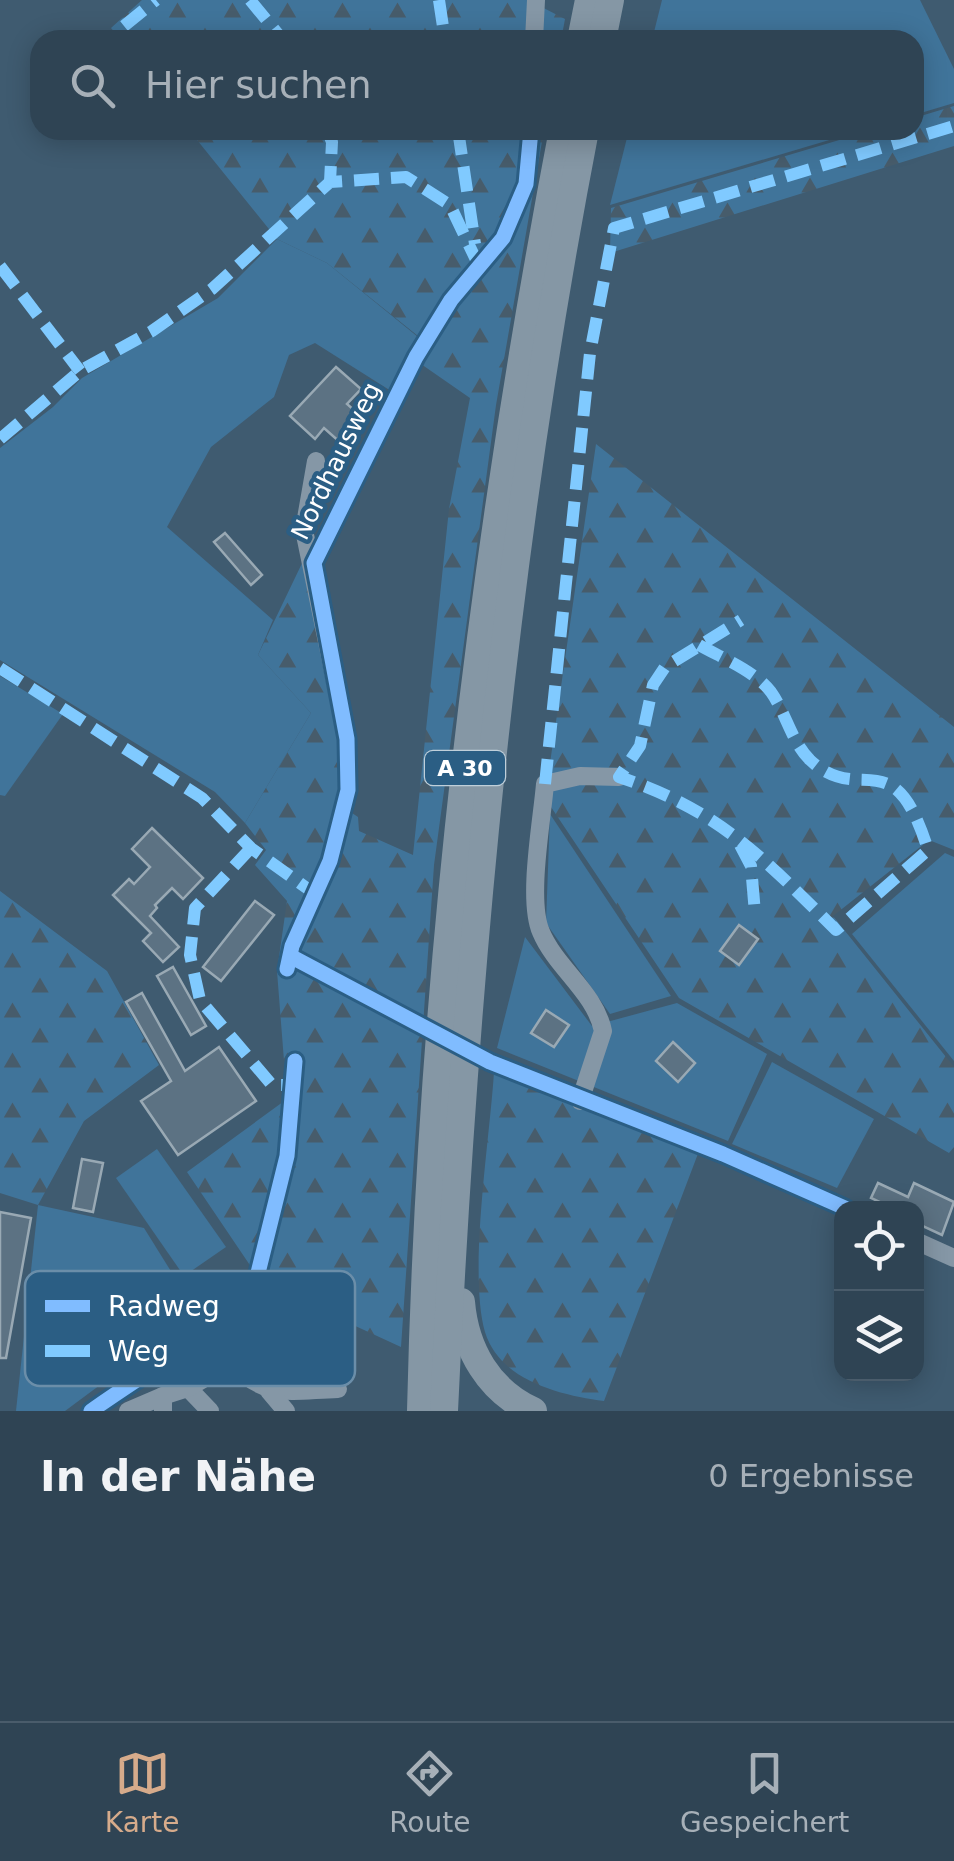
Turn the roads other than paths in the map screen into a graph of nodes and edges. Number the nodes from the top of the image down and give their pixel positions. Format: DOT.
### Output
graph roads {
  1 [pos="536,0"];
  2 [pos="588,0"];
  3 [pos="610,0"];
  4 [pos="534,30"];
  5 [pos="583,30"];
  6 [pos="604,30"];
  7 [pos="530,140"];
  8 [pos="562,140"];
  9 [pos="583,140"];
  10 [pos="316,460"];
  11 [pos="314,562"];
  12 [pos="619,776"];
  13 [pos="295,1061"];
  14 [pos="580,1101"];
  15 [pos="834,1204"];
  16 [pos="454,1206"];
  17 [pos="924,1245"];
  18 [pos="954,1258"];
  19 [pos="258,1271"];
  20 [pos="126,1386"];
  21 [pos="191,1386"];
  22 [pos="256,1386"];
  23 [pos="188,1388"];
  24 [pos="338,1389"];
  25 [pos="269,1390"];
  26 [pos="163,1403"];
  27 [pos="91,1411"];
  28 [pos="128,1411"];
  29 [pos="210,1411"];
  30 [pos="286,1411"];
  31 [pos="421,1411"];
  32 [pos="444,1411"];
  33 [pos="533,1411"];
  1 -- 4 [label="street"];
  2 -- 5 [label="highway"];
  3 -- 6 [label="highway"];
  7 -- 11 [label="street, Nordhausweg"];
  8 -- 31 [label="highway, A 30"];
  9 -- 16 [label="highway, A 30"];
  10 -- 11 [label="street"];
  11 -- 14 [label="street, Nordhausweg"];
  12 -- 14 [label="street"];
  13 -- 19 [label="street"];
  14 -- 15 [label="street, Nordhausweg"];
  16 -- 32 [label="highway, A 30"];
  16 -- 33 [label="highway"];
  17 -- 18 [label="street"];
  20 -- 27 [label="street"];
  21 -- 23 [label="street"];
  22 -- 25 [label="street"];
  23 -- 26 [label="street"];
  23 -- 29 [label="street"];
  24 -- 25 [label="street"];
  25 -- 30 [label="street"];
  26 -- 28 [label="street"];
}
